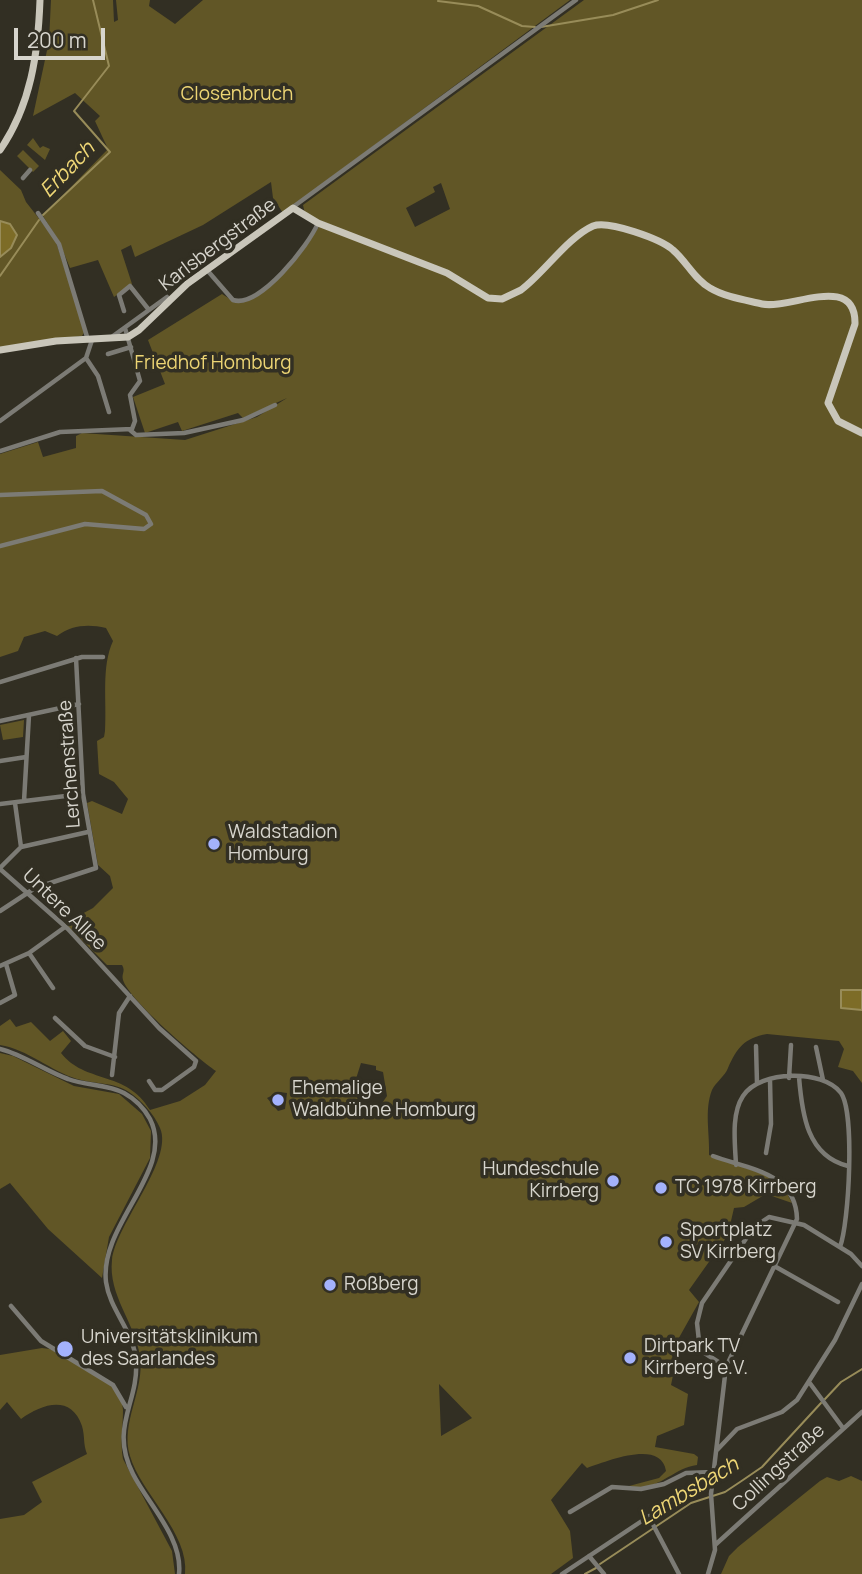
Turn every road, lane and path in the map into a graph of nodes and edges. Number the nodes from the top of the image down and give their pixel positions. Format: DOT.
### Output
graph roads {
  1 [pos="40,0"];
  2 [pos="576,0"];
  3 [pos="15,124"];
  4 [pos="0,143"];
  5 [pos="0,150"];
  6 [pos="30,170"];
  7 [pos="23,178"];
  8 [pos="293,208"];
  9 [pos="38,213"];
  10 [pos="318,223"];
  11 [pos="207,270"];
  12 [pos="167,297"];
  13 [pos="160,305"];
  14 [pos="149,310"];
  15 [pos="124,311"];
  16 [pos="125,328"];
  17 [pos="113,336"];
  18 [pos="128,337"];
  19 [pos="90,340"];
  20 [pos="131,348"];
  21 [pos="0,350"];
  22 [pos="108,354"];
  23 [pos="86,358"];
  24 [pos="275,405"];
  25 [pos="109,412"];
  26 [pos="0,421"];
  27 [pos="130,430"];
  28 [pos="862,433"];
  29 [pos="0,451"];
  30 [pos="0,495"];
  31 [pos="0,546"];
  32 [pos="103,657"];
  33 [pos="76,658"];
  34 [pos="0,682"];
  35 [pos="79,704"];
  36 [pos="29,715"];
  37 [pos="0,721"];
  38 [pos="26,757"];
  39 [pos="0,761"];
  40 [pos="83,794"];
  41 [pos="24,802"];
  42 [pos="15,803"];
  43 [pos="0,804"];
  44 [pos="88,832"];
  45 [pos="20,847"];
  46 [pos="0,869"];
  47 [pos="28,893"];
  48 [pos="0,911"];
  49 [pos="65,927"];
  50 [pos="29,953"];
  51 [pos="3,965"];
  52 [pos="53,988"];
  53 [pos="130,996"];
  54 [pos="0,1003"];
  55 [pos="55,1018"];
  56 [pos="791,1045"];
  57 [pos="756,1046"];
  58 [pos="816,1047"];
  59 [pos="0,1049"];
  60 [pos="115,1057"];
  61 [pos="112,1075"];
  62 [pos="799,1077"];
  63 [pos="789,1078"];
  64 [pos="770,1080"];
  65 [pos="823,1080"];
  66 [pos="149,1081"];
  67 [pos="757,1083"];
  68 [pos="766,1153"];
  69 [pos="713,1156"];
  70 [pos="736,1164"];
  71 [pos="848,1166"];
  72 [pos="797,1223"];
  73 [pos="840,1247"];
  74 [pos="862,1266"];
  75 [pos="776,1267"];
  76 [pos="861,1287"];
  77 [pos="838,1302"];
  78 [pos="11,1306"];
  79 [pos="726,1367"];
  80 [pos="809,1382"];
  81 [pos="126,1408"];
  82 [pos="862,1412"];
  83 [pos="843,1428"];
  84 [pos="716,1450"];
  85 [pos="713,1473"];
  86 [pos="570,1512"];
  87 [pos="649,1517"];
  88 [pos="715,1545"];
  89 [pos="589,1556"];
  90 [pos="179,1574"];
  91 [pos="562,1574"];
  92 [pos="604,1574"];
  93 [pos="679,1574"];
  94 [pos="708,1574"];
  1 -- 3 [label="main road"];
  2 -- 8 [label="street"];
  3 -- 4 [label="street"];
  3 -- 5 [label="main road"];
  6 -- 7 [label="street"];
  8 -- 10 [label="main road"];
  8 -- 11 [label="main road, Karlsbergstraße"];
  9 -- 19 [label="street"];
  10 -- 11 [label="street"];
  10 -- 28 [label="main road"];
  11 -- 13 [label="main road, Karlsbergstraße"];
  12 -- 13 [label="street, Karlsbergstraße"];
  13 -- 14 [label="street, Karlsbergstraße"];
  13 -- 18 [label="main road, Karlsbergstraße"];
  14 -- 15 [label="street"];
  14 -- 16 [label="street, Karlsbergstraße"];
  16 -- 17 [label="street, Karlsbergstraße"];
  16 -- 18 [label="street"];
  18 -- 19 [label="main road"];
  18 -- 20 [label="street"];
  19 -- 21 [label="main road"];
  19 -- 23 [label="street"];
  20 -- 22 [label="street"];
  20 -- 27 [label="street"];
  23 -- 25 [label="street"];
  23 -- 26 [label="street"];
  24 -- 27 [label="street"];
  27 -- 29 [label="street"];
  30 -- 31 [label="street"];
  32 -- 33 [label="street"];
  33 -- 34 [label="street"];
  33 -- 35 [label="street, Lerchenstraße"];
  35 -- 36 [label="street"];
  35 -- 40 [label="street, Lerchenstraße"];
  36 -- 37 [label="street"];
  36 -- 38 [label="street"];
  38 -- 39 [label="street"];
  38 -- 41 [label="street"];
  40 -- 41 [label="street"];
  40 -- 44 [label="street, Lerchenstraße"];
  41 -- 42 [label="street"];
  42 -- 43 [label="street"];
  42 -- 45 [label="street"];
  44 -- 45 [label="street"];
  44 -- 47 [label="street, Lerchenstraße"];
  45 -- 46 [label="street"];
  46 -- 47 [label="street, Untere Allee"];
  47 -- 48 [label="street"];
  47 -- 49 [label="street, Untere Allee"];
  49 -- 50 [label="street"];
  49 -- 53 [label="street, Untere Allee"];
  50 -- 51 [label="street"];
  50 -- 52 [label="street"];
  51 -- 54 [label="street"];
  53 -- 60 [label="street"];
  53 -- 66 [label="street, Untere Allee"];
  55 -- 60 [label="street"];
  56 -- 63 [label="street"];
  57 -- 67 [label="street"];
  58 -- 65 [label="street"];
  59 -- 81 [label="street"];
  60 -- 61 [label="street"];
  62 -- 63 [label="street"];
  62 -- 65 [label="street"];
  62 -- 71 [label="street"];
  63 -- 64 [label="street"];
  64 -- 67 [label="street"];
  64 -- 68 [label="street"];
  65 -- 71 [label="street"];
  67 -- 70 [label="street"];
  69 -- 70 [label="street"];
  70 -- 72 [label="street"];
  71 -- 73 [label="street"];
  72 -- 73 [label="street"];
  72 -- 75 [label="street"];
  72 -- 79 [label="street"];
  73 -- 74 [label="street"];
  75 -- 77 [label="street"];
  75 -- 79 [label="street"];
  76 -- 80 [label="street"];
  78 -- 81 [label="street"];
  79 -- 84 [label="street"];
  80 -- 83 [label="street"];
  80 -- 84 [label="street"];
  81 -- 90 [label="street"];
  82 -- 83 [label="street, Collingstraße"];
  83 -- 88 [label="street, Collingstraße"];
  84 -- 85 [label="street"];
  85 -- 86 [label="street"];
  85 -- 87 [label="street"];
  85 -- 88 [label="street"];
  87 -- 89 [label="street"];
  87 -- 93 [label="street"];
  88 -- 94 [label="street"];
  89 -- 91 [label="street"];
  89 -- 92 [label="street"];
}
